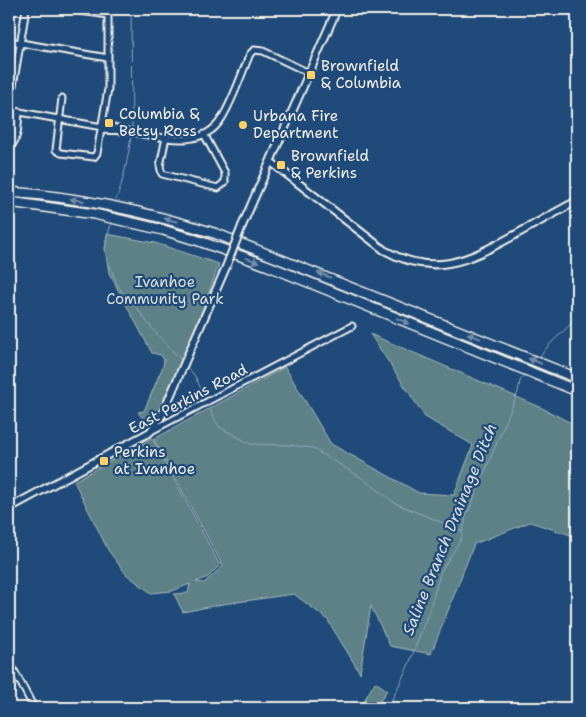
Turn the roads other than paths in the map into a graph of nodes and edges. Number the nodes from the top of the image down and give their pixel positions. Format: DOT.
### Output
graph roads {
  1 [pos="26,9"];
  2 [pos="67,9"];
  3 [pos="108,9"];
  4 [pos="337,9"];
  5 [pos="108,15"];
  6 [pos="9,41"];
  7 [pos="20,44"];
  8 [pos="108,58"];
  9 [pos="309,73"];
  10 [pos="62,98"];
  11 [pos="9,110"];
  12 [pos="20,112"];
  13 [pos="60,120"];
  14 [pos="102,127"];
  15 [pos="204,134"];
  16 [pos="166,138"];
  17 [pos="9,147"];
  18 [pos="271,162"];
  19 [pos="9,192"];
  20 [pos="577,200"];
  21 [pos="9,202"];
  22 [pos="352,326"];
  23 [pos="577,378"];
  24 [pos="577,392"];
  25 [pos="150,432"];
  26 [pos="9,508"];
  27 [pos="9,661"];
  28 [pos="34,708"];
  1 -- 7 [label="street"];
  2 -- 5 [label="street"];
  3 -- 5 [label="street"];
  4 -- 9 [label="street"];
  5 -- 8 [label="street"];
  6 -- 7 [label="street"];
  7 -- 8 [label="street"];
  7 -- 11 [label="street"];
  8 -- 14 [label="street"];
  9 -- 15 [label="street"];
  9 -- 18 [label="street"];
  10 -- 13 [label="street"];
  11 -- 12 [label="street"];
  12 -- 13 [label="street"];
  12 -- 17 [label="street"];
  13 -- 14 [label="street"];
  13 -- 14 [label="street"];
  14 -- 16 [label="street"];
  15 -- 16 [label="street"];
  15 -- 16 [label="street"];
  18 -- 20 [label="street"];
  18 -- 25 [label="street, bridge"];
  23 -- 19 [label="highway, one-way"];
  21 -- 24 [label="highway, one-way"];
  22 -- 25 [label="street, East Perkins Road"];
  25 -- 26 [label="street, East Perkins Road"];
  27 -- 28 [label="street"];
}
